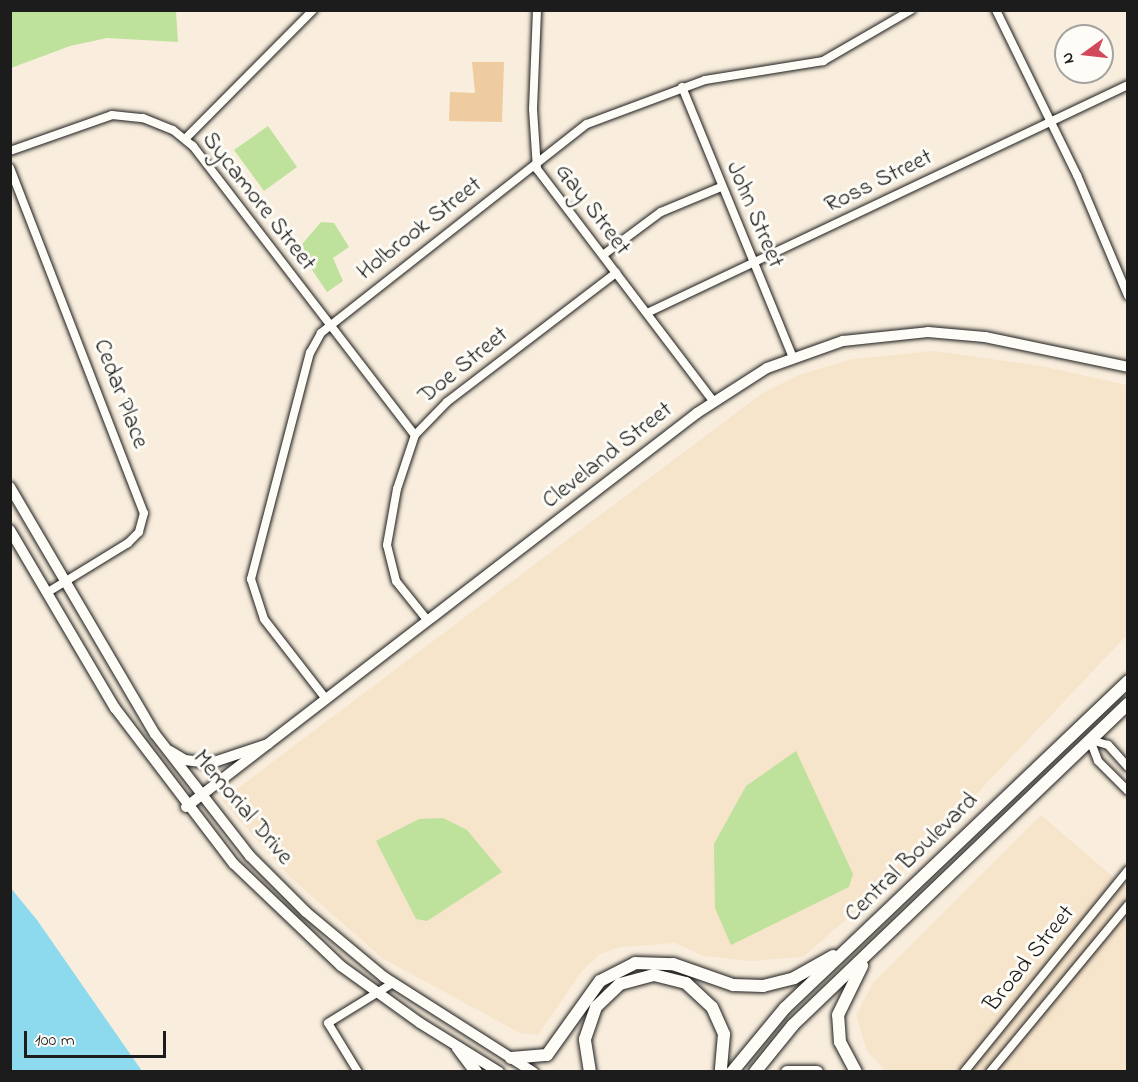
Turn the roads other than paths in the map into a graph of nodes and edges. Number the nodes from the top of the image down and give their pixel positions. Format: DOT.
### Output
graph roads {
  1 [pos="313,10"];
  2 [pos="537,10"];
  3 [pos="911,10"];
  4 [pos="996,10"];
  5 [pos="1128,85"];
  6 [pos="682,87"];
  7 [pos="1051,121"];
  8 [pos="185,139"];
  9 [pos="10,151"];
  10 [pos="535,163"];
  11 [pos="10,168"];
  12 [pos="721,187"];
  13 [pos="603,255"];
  14 [pos="754,262"];
  15 [pos="1128,271"];
  16 [pos="616,273"];
  17 [pos="1118,275"];
  18 [pos="1128,296"];
  19 [pos="647,313"];
  20 [pos="328,325"];
  21 [pos="793,357"];
  22 [pos="1128,367"];
  23 [pos="713,401"];
  24 [pos="415,435"];
  25 [pos="10,487"];
  26 [pos="10,530"];
  27 [pos="65,580"];
  28 [pos="48,592"];
  29 [pos="428,621"];
  30 [pos="1128,681"];
  31 [pos="326,699"];
  32 [pos="1128,704"];
  33 [pos="1090,740"];
  34 [pos="268,744"];
  35 [pos="164,747"];
  36 [pos="1128,767"];
  37 [pos="1126,788"];
  38 [pos="201,796"];
  39 [pos="186,807"];
  40 [pos="1128,870"];
  41 [pos="1128,905"];
  42 [pos="850,946"];
  43 [pos="870,952"];
  44 [pos="393,983"];
  45 [pos="377,993"];
  46 [pos="458,1048"];
  47 [pos="511,1058"];
  48 [pos="358,1071"];
  49 [pos="476,1071"];
  50 [pos="499,1071"];
  51 [pos="533,1071"];
  52 [pos="590,1071"];
  53 [pos="721,1071"];
  54 [pos="732,1071"];
  55 [pos="755,1071"];
  56 [pos="787,1071"];
  57 [pos="817,1071"];
  58 [pos="856,1071"];
  59 [pos="964,1071"];
  60 [pos="990,1071"];
  1 -- 8 [label="street"];
  2 -- 10 [label="street, Gay Street"];
  3 -- 6 [label="street, Holbrook Street"];
  4 -- 7 [label="street"];
  5 -- 7 [label="street, Ross Street"];
  6 -- 10 [label="street, Holbrook Street"];
  6 -- 12 [label="street, John Street"];
  7 -- 14 [label="street, Ross Street"];
  7 -- 17 [label="street"];
  8 -- 9 [label="street, Sycamore Street"];
  8 -- 20 [label="street, Sycamore Street"];
  10 -- 13 [label="street, Gay Street"];
  10 -- 20 [label="street, Holbrook Street"];
  11 -- 27 [label="street, Cedar Place"];
  12 -- 13 [label="street"];
  12 -- 14 [label="street, John Street"];
  13 -- 16 [label="street, Gay Street"];
  14 -- 19 [label="street, Ross Street"];
  14 -- 21 [label="street, John Street"];
  15 -- 17 [label="street"];
  16 -- 19 [label="street, Gay Street"];
  16 -- 24 [label="street, Doe Street"];
  17 -- 18 [label="street"];
  19 -- 23 [label="street, Gay Street"];
  20 -- 24 [label="street, Sycamore Street"];
  20 -- 31 [label="street, Holbrook Street"];
  21 -- 22 [label="main road, Cleveland Street"];
  21 -- 23 [label="main road, Cleveland Street"];
  23 -- 29 [label="main road, Cleveland Street"];
  24 -- 29 [label="street, Doe Street"];
  25 -- 27 [label="main road, Memorial Drive"];
  26 -- 28 [label="main road, Memorial Drive"];
  27 -- 28 [label="street, Cedar Place"];
  27 -- 35 [label="main road, Memorial Drive"];
  28 -- 39 [label="main road, Memorial Drive"];
  29 -- 31 [label="main road, Cleveland Street"];
  30 -- 42 [label="main road, Central Boulevard"];
  31 -- 34 [label="main road, Cleveland Street"];
  32 -- 33 [label="main road, Central Boulevard"];
  33 -- 36 [label="street"];
  33 -- 37 [label="street"];
  33 -- 43 [label="main road, Central Boulevard"];
  34 -- 35 [label="main road"];
  34 -- 38 [label="main road, Cleveland Street"];
  35 -- 38 [label="main road, Memorial Drive"];
  38 -- 39 [label="main road, Cleveland Street"];
  38 -- 44 [label="main road, Memorial Drive"];
  39 -- 45 [label="main road, Memorial Drive"];
  40 -- 59 [label="street, Broad Street"];
  41 -- 60 [label="street, Broad Street"];
  42 -- 47 [label="main road"];
  42 -- 54 [label="main road, Central Boulevard"];
  43 -- 55 [label="main road, Central Boulevard"];
  43 -- 58 [label="main road"];
  44 -- 45 [label="street"];
  44 -- 47 [label="main road, Memorial Drive"];
  45 -- 46 [label="main road, Memorial Drive"];
  45 -- 48 [label="street"];
  46 -- 49 [label="main road"];
  46 -- 50 [label="main road, Memorial Drive"];
  47 -- 51 [label="main road, Memorial Drive"];
  52 -- 53 [label="main road"];
  56 -- 57 [label="main road"];
}
